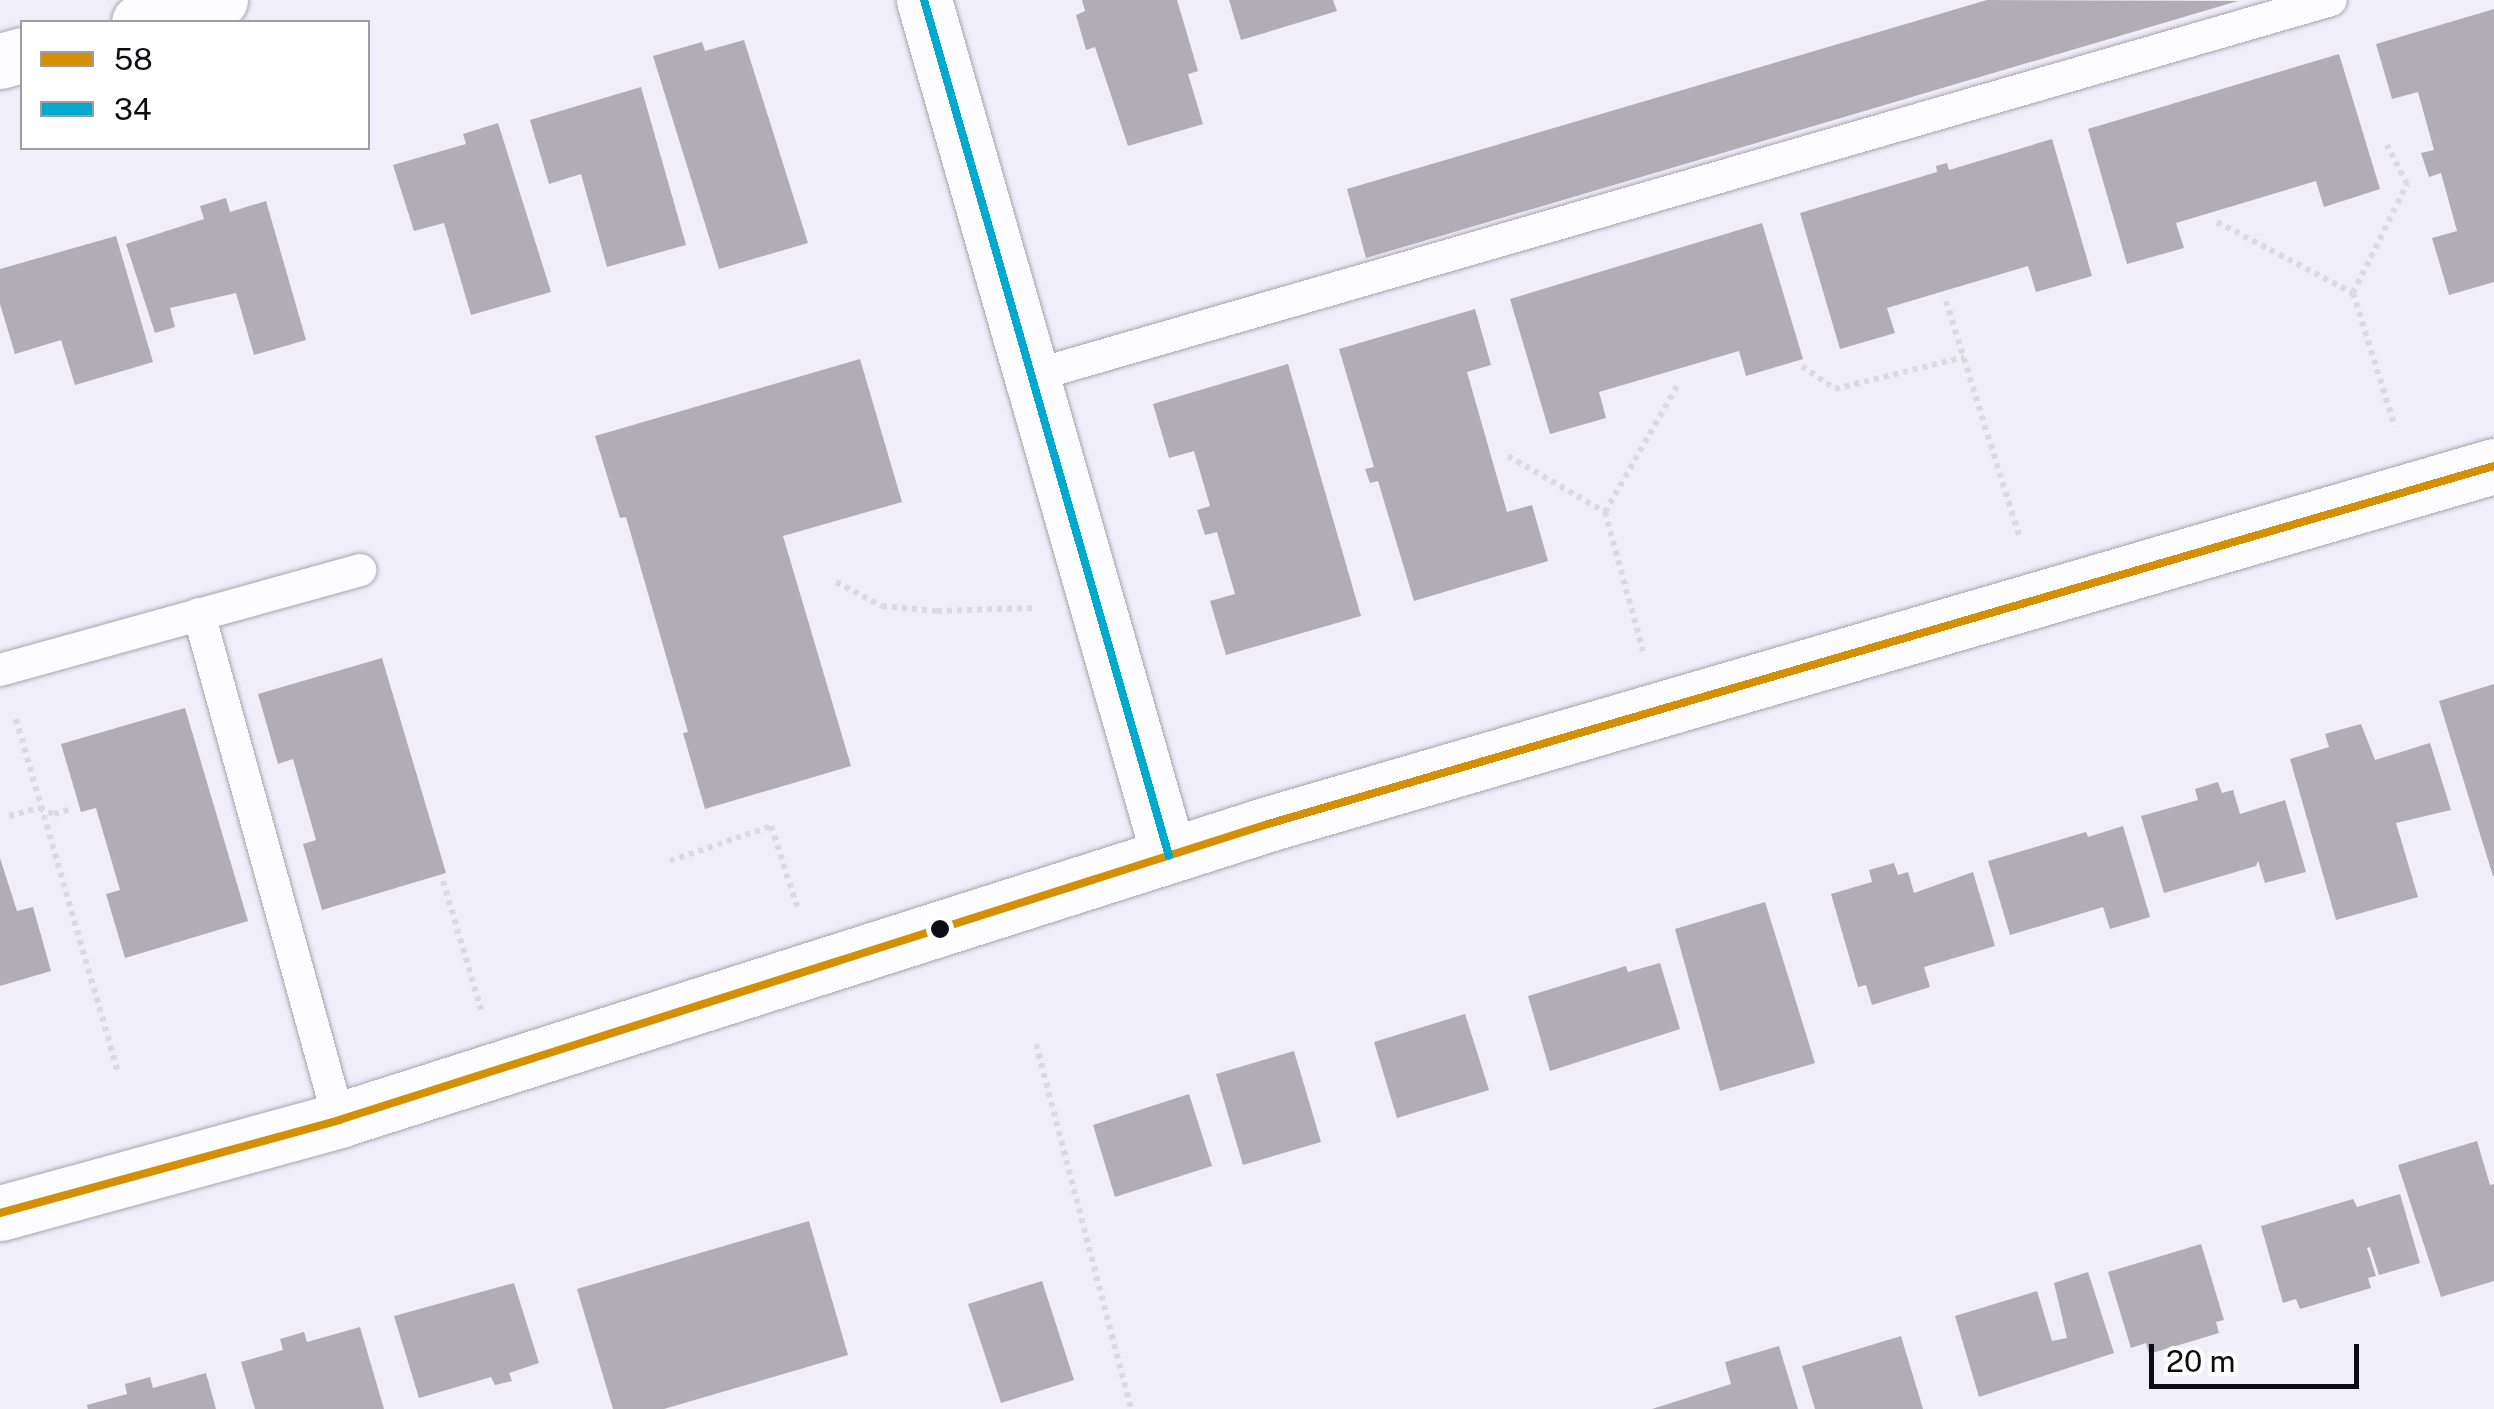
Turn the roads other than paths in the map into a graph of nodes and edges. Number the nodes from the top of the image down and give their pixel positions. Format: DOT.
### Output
graph roads {
  1 [pos="220,0"];
  2 [pos="924,0"];
  3 [pos="2332,0"];
  4 [pos="146,20"];
  5 [pos="1032,376"];
  6 [pos="2494,466"];
  7 [pos="360,570"];
  8 [pos="199,614"];
  9 [pos="2,670"];
  10 [pos="1169,856"];
  11 [pos="339,1120"];
  12 [pos="0,1213"];
  1 -- 4 [label="main road"];
  2 -- 5 [label="main road"];
  3 -- 5 [label="lane"];
  5 -- 10 [label="main road"];
  6 -- 10 [label="main road"];
  7 -- 8 [label="lane"];
  8 -- 9 [label="lane"];
  8 -- 11 [label="lane"];
  10 -- 11 [label="main road"];
  11 -- 12 [label="main road"];
}
